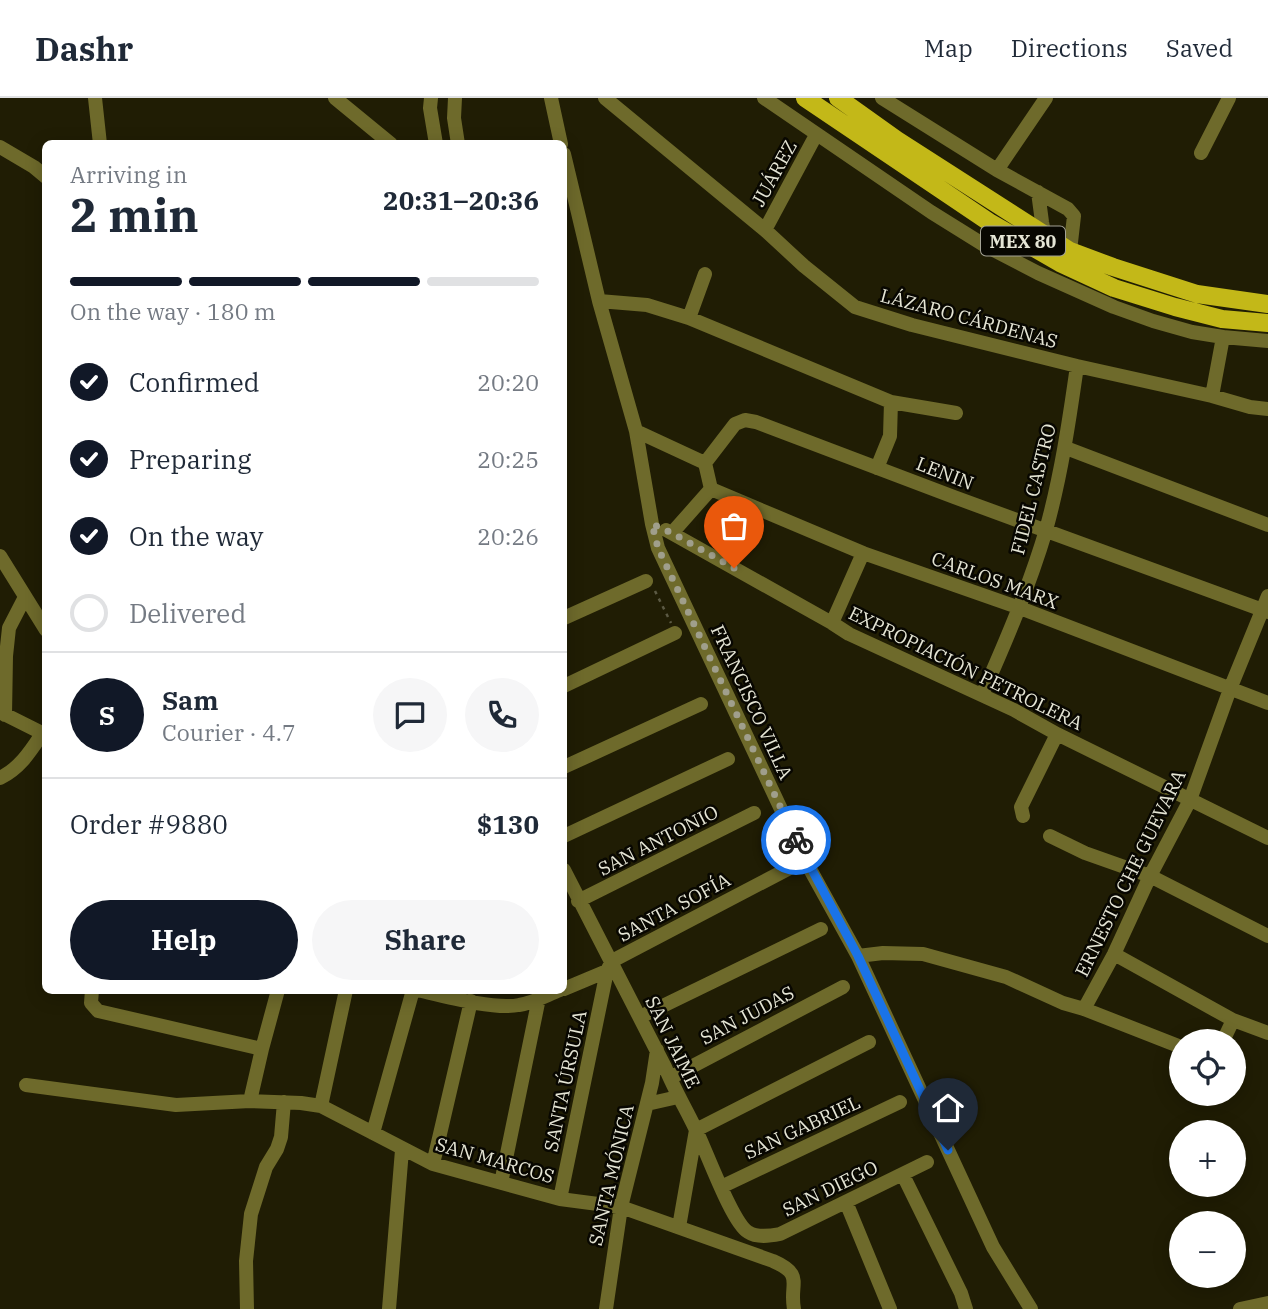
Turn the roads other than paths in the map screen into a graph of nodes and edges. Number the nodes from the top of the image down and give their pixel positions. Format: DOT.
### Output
graph roads {
  1 [pos="94,98"];
  2 [pos="335,98"];
  3 [pos="431,98"];
  4 [pos="455,98"];
  5 [pos="551,98"];
  6 [pos="605,98"];
  7 [pos="764,98"];
  8 [pos="804,98"];
  9 [pos="838,98"];
  10 [pos="881,98"];
  11 [pos="1046,98"];
  12 [pos="1229,98"];
  13 [pos="865,117"];
  14 [pos="817,135"];
  15 [pos="99,140"];
  16 [pos="386,140"];
  17 [pos="435,140"];
  18 [pos="457,140"];
  19 [pos="560,140"];
  20 [pos="0,147"];
  21 [pos="1200,153"];
  22 [pos="567,167"];
  23 [pos="997,170"];
  24 [pos="42,174"];
  25 [pos="1038,192"];
  26 [pos="765,230"];
  27 [pos="1045,237"];
  28 [pos="1070,251"];
  29 [pos="705,274"];
  30 [pos="599,301"];
  31 [pos="1268,304"];
  32 [pos="689,318"];
  33 [pos="1268,323"];
  34 [pos="1223,337"];
  35 [pos="1268,341"];
  36 [pos="1077,366"];
  37 [pos="1212,397"];
  38 [pos="891,402"];
  39 [pos="1268,409"];
  40 [pos="956,413"];
  41 [pos="636,431"];
  42 [pos="1066,448"];
  43 [pos="705,463"];
  44 [pos="877,468"];
  45 [pos="711,489"];
  46 [pos="652,524"];
  47 [pos="1268,526"];
  48 [pos="1046,530"];
  49 [pos="672,533"];
  50 [pos="863,553"];
  51 [pos="0,556"];
  52 [pos="646,581"];
  53 [pos="25,597"];
  54 [pos="1266,606"];
  55 [pos="1020,608"];
  56 [pos="567,617"];
  57 [pos="832,623"];
  58 [pos="42,624"];
  59 [pos="675,633"];
  60 [pos="567,685"];
  61 [pos="1230,689"];
  62 [pos="982,695"];
  63 [pos="1268,703"];
  64 [pos="701,704"];
  65 [pos="2,714"];
  66 [pos="42,733"];
  67 [pos="1057,734"];
  68 [pos="42,737"];
  69 [pos="728,760"];
  70 [pos="567,765"];
  71 [pos="0,778"];
  72 [pos="1190,800"];
  73 [pos="754,813"];
  74 [pos="1023,816"];
  75 [pos="567,835"];
  76 [pos="1050,836"];
  77 [pos="1268,838"];
  78 [pos="805,860"];
  79 [pos="1150,876"];
  80 [pos="567,877"];
  81 [pos="578,901"];
  82 [pos="821,929"];
  83 [pos="1268,936"];
  84 [pos="1114,954"];
  85 [pos="858,956"];
  86 [pos="609,966"];
  87 [pos="567,987"];
  88 [pos="843,987"];
  89 [pos="92,994"];
  90 [pos="277,994"];
  91 [pos="345,994"];
  92 [pos="414,994"];
  93 [pos="442,994"];
  94 [pos="550,994"];
  95 [pos="539,998"];
  96 [pos="471,1001"];
  97 [pos="1084,1009"];
  98 [pos="640,1017"];
  99 [pos="1233,1020"];
  100 [pos="1229,1029"];
  101 [pos="1268,1034"];
  102 [pos="869,1042"];
  103 [pos="1169,1042"];
  104 [pos="262,1049"];
  105 [pos="657,1050"];
  106 [pos="670,1078"];
  107 [pos="26,1085"];
  108 [pos="678,1097"];
  109 [pos="250,1101"];
  110 [pos="284,1102"];
  111 [pos="900,1102"];
  112 [pos="647,1104"];
  113 [pos="321,1106"];
  114 [pos="696,1130"];
  115 [pos="373,1133"];
  116 [pos="402,1150"];
  117 [pos="928,1162"];
  118 [pos="433,1164"];
  119 [pos="903,1175"];
  120 [pos="501,1183"];
  121 [pos="720,1187"];
  122 [pos="560,1199"];
  123 [pos="846,1202"];
  124 [pos="621,1207"];
  125 [pos="679,1227"];
  126 [pos="746,1231"];
  127 [pos="1268,1303"];
  128 [pos="247,1309"];
  129 [pos="389,1309"];
  130 [pos="606,1309"];
  131 [pos="794,1309"];
  132 [pos="890,1309"];
  133 [pos="966,1309"];
  134 [pos="1031,1309"];
  135 [pos="1240,1309"];
  1 -- 15 [label="street"];
  2 -- 16 [label="street"];
  3 -- 17 [label="street"];
  4 -- 18 [label="street"];
  5 -- 19 [label="street"];
  6 -- 26 [label="street, LÁZARO CÁRDENAS"];
  7 -- 14 [label="street"];
  8 -- 33 [label="main road, MEX 80"];
  9 -- 13 [label="main road, MEX 80"];
  10 -- 13 [label="street"];
  10 -- 23 [label="street"];
  11 -- 23 [label="street"];
  12 -- 21 [label="street"];
  13 -- 27 [label="main road, MEX 80"];
  14 -- 26 [label="street, JUÁREZ"];
  14 -- 34 [label="street"];
  20 -- 24 [label="street"];
  22 -- 30 [label="street, FRANCISCO VILLA"];
  23 -- 25 [label="street"];
  25 -- 27 [label="street"];
  25 -- 28 [label="street"];
  26 -- 36 [label="street, LÁZARO CÁRDENAS"];
  27 -- 28 [label="main road, MEX 80"];
  28 -- 31 [label="main road, MEX 80"];
  29 -- 32 [label="street"];
  30 -- 32 [label="street"];
  30 -- 41 [label="street, FRANCISCO VILLA"];
  32 -- 38 [label="street"];
  34 -- 35 [label="street"];
  34 -- 37 [label="street"];
  36 -- 37 [label="street, LÁZARO CÁRDENAS"];
  36 -- 42 [label="street, FIDEL CASTRO"];
  37 -- 39 [label="street, LÁZARO CÁRDENAS"];
  38 -- 40 [label="street"];
  38 -- 44 [label="street"];
  41 -- 43 [label="street"];
  41 -- 46 [label="street, FRANCISCO VILLA"];
  42 -- 47 [label="street"];
  42 -- 48 [label="street, FIDEL CASTRO"];
  43 -- 44 [label="street, LENIN"];
  43 -- 45 [label="street"];
  44 -- 48 [label="street, LENIN"];
  45 -- 49 [label="street"];
  45 -- 50 [label="street, CARLOS MARX"];
  46 -- 49 [label="street, EXPROPIACIÓN PETROLERA"];
  46 -- 78 [label="street, FRANCISCO VILLA"];
  48 -- 54 [label="street, LENIN"];
  48 -- 55 [label="street, FIDEL CASTRO"];
  49 -- 57 [label="street, EXPROPIACIÓN PETROLERA"];
  50 -- 55 [label="street, CARLOS MARX"];
  50 -- 57 [label="street"];
  51 -- 53 [label="street"];
  52 -- 56 [label="street"];
  53 -- 58 [label="street"];
  53 -- 65 [label="street"];
  54 -- 61 [label="street, ERNESTO CHE GUEVARA"];
  55 -- 61 [label="street, CARLOS MARX"];
  55 -- 62 [label="street, FIDEL CASTRO"];
  57 -- 62 [label="street, EXPROPIACIÓN PETROLERA"];
  59 -- 60 [label="street"];
  61 -- 63 [label="street, CARLOS MARX"];
  61 -- 72 [label="street, ERNESTO CHE GUEVARA"];
  62 -- 67 [label="street, EXPROPIACIÓN PETROLERA"];
  64 -- 70 [label="street"];
  65 -- 66 [label="street"];
  67 -- 72 [label="street, EXPROPIACIÓN PETROLERA"];
  67 -- 74 [label="street"];
  68 -- 71 [label="street"];
  69 -- 75 [label="street"];
  72 -- 77 [label="street, EXPROPIACIÓN PETROLERA"];
  72 -- 79 [label="street, ERNESTO CHE GUEVARA"];
  73 -- 81 [label="street, SAN ANTONIO"];
  76 -- 79 [label="street"];
  78 -- 85 [label="street, FRANCISCO VILLA"];
  78 -- 86 [label="street, SANTA SOFÍA"];
  79 -- 83 [label="street"];
  79 -- 84 [label="street, ERNESTO CHE GUEVARA"];
  80 -- 81 [label="street, SAN JAIME"];
  81 -- 86 [label="street, SAN JAIME"];
  82 -- 98 [label="street"];
  84 -- 97 [label="street, ERNESTO CHE GUEVARA"];
  84 -- 99 [label="street"];
  85 -- 97 [label="street"];
  85 -- 134 [label="street, FRANCISCO VILLA"];
  86 -- 87 [label="street, SANTA SOFÍA"];
  86 -- 98 [label="street, SAN JAIME"];
  86 -- 122 [label="street, SANTA ÚRSULA"];
  88 -- 106 [label="street, SAN JUDAS"];
  89 -- 104 [label="street"];
  90 -- 104 [label="street"];
  91 -- 113 [label="street"];
  92 -- 115 [label="street"];
  93 -- 96 [label="street, SANTA SOFÍA"];
  94 -- 95 [label="street, SANTA SOFÍA"];
  95 -- 96 [label="street, SANTA SOFÍA"];
  95 -- 120 [label="street"];
  96 -- 118 [label="street"];
  97 -- 103 [label="street"];
  98 -- 105 [label="street, SAN JAIME"];
  99 -- 100 [label="street"];
  99 -- 101 [label="street"];
  102 -- 114 [label="street"];
  104 -- 109 [label="street"];
  105 -- 106 [label="street, SAN JAIME"];
  105 -- 112 [label="street, SANTA MÓNICA"];
  106 -- 108 [label="street, SAN JAIME"];
  107 -- 109 [label="street, SAN MARCOS"];
  108 -- 112 [label="street"];
  108 -- 114 [label="street, SAN JAIME"];
  109 -- 110 [label="street, SAN MARCOS"];
  110 -- 113 [label="street, SAN MARCOS"];
  110 -- 128 [label="street"];
  111 -- 121 [label="street, SAN GABRIEL"];
  112 -- 124 [label="street, SANTA MÓNICA"];
  113 -- 115 [label="street, SAN MARCOS"];
  114 -- 121 [label="street, SAN JAIME"];
  114 -- 125 [label="street"];
  115 -- 116 [label="street, SAN MARCOS"];
  116 -- 118 [label="street, SAN MARCOS"];
  116 -- 129 [label="street"];
  117 -- 119 [label="street, SAN DIEGO"];
  118 -- 120 [label="street, SAN MARCOS"];
  119 -- 123 [label="street, SAN DIEGO"];
  119 -- 133 [label="street"];
  120 -- 122 [label="street, SAN MARCOS"];
  121 -- 126 [label="street, SAN JAIME"];
  122 -- 124 [label="street, SAN MARCOS"];
  123 -- 126 [label="street, SAN DIEGO"];
  123 -- 132 [label="street"];
  124 -- 125 [label="street, SAN MARCOS"];
  124 -- 130 [label="street, SANTA MÓNICA"];
  125 -- 131 [label="street, SAN MARCOS"];
  127 -- 135 [label="street"];
}
